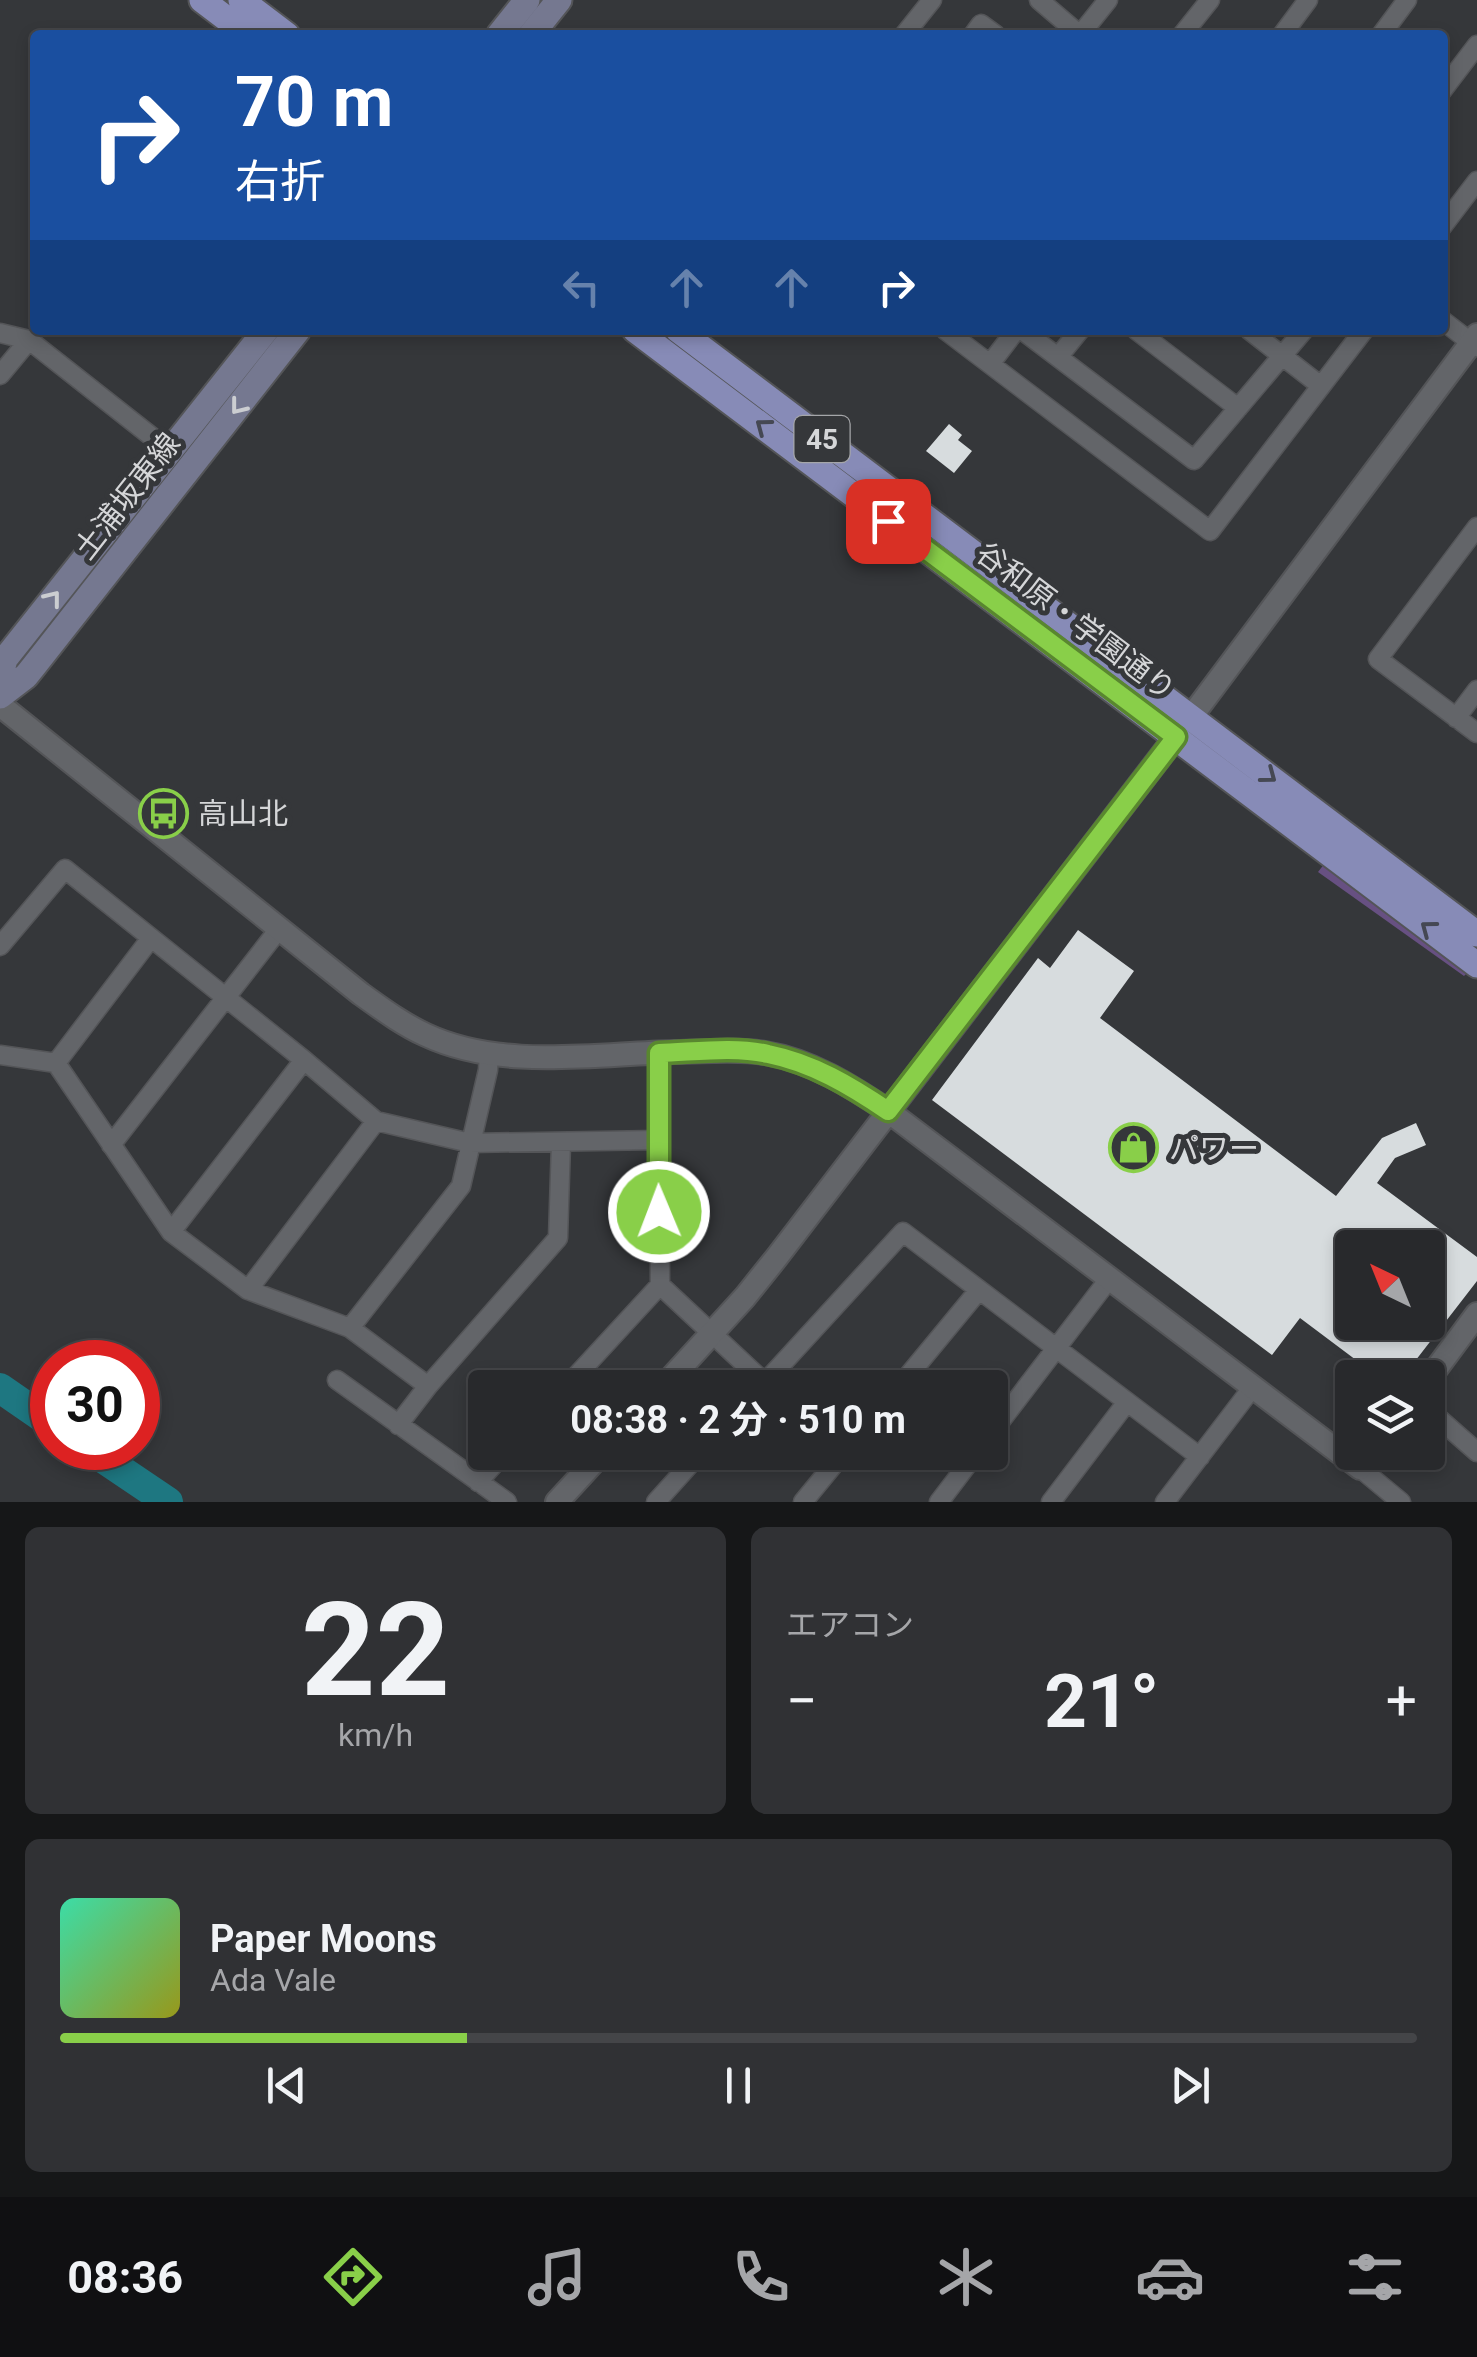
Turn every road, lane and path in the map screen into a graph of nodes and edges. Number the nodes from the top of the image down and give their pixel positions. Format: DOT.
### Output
graph roads {
  1 [pos="202,0"];
  2 [pos="241,0"];
  3 [pos="527,0"];
  4 [pos="559,0"];
  5 [pos="932,0"];
  6 [pos="1038,0"];
  7 [pos="1108,0"];
  8 [pos="1210,0"];
  9 [pos="1308,0"];
  10 [pos="1407,0"];
  11 [pos="241,30"];
  12 [pos="280,30"];
  13 [pos="504,30"];
  14 [pos="535,30"];
  15 [pos="908,30"];
  16 [pos="1074,30"];
  17 [pos="1084,30"];
  18 [pos="1186,30"];
  19 [pos="1286,30"];
  20 [pos="1385,30"];
  21 [pos="1477,46"];
  22 [pos="1448,83"];
  23 [pos="1477,181"];
  24 [pos="1448,218"];
  25 [pos="1448,324"];
  26 [pos="0,333"];
  27 [pos="262,335"];
  28 [pos="294,335"];
  29 [pos="642,335"];
  30 [pos="684,335"];
  31 [pos="952,335"];
  32 [pos="1015,335"];
  33 [pos="1026,335"];
  34 [pos="1076,335"];
  35 [pos="1143,335"];
  36 [pos="1255,335"];
  37 [pos="1300,335"];
  38 [pos="1360,335"];
  39 [pos="29,340"];
  40 [pos="1475,341"];
  41 [pos="1282,356"];
  42 [pos="1058,357"];
  43 [pos="990,364"];
  44 [pos="0,375"];
  45 [pos="1321,386"];
  46 [pos="1238,408"];
  47 [pos="170,450"];
  48 [pos="1477,528"];
  49 [pos="0,678"];
  50 [pos="1477,690"];
  51 [pos="0,696"];
  52 [pos="0,706"];
  53 [pos="1456,718"];
  54 [pos="1184,727"];
  55 [pos="1477,733"];
  56 [pos="280,929"];
  57 [pos="1477,934"];
  58 [pos="150,938"];
  59 [pos="0,946"];
  60 [pos="1477,965"];
  61 [pos="225,996"];
  62 [pos="489,1053"];
  63 [pos="659,1053"];
  64 [pos="0,1055"];
  65 [pos="304,1060"];
  66 [pos="56,1063"];
  67 [pos="888,1111"];
  68 [pos="376,1121"];
  69 [pos="658,1140"];
  70 [pos="470,1143"];
  71 [pos="561,1143"];
  72 [pos="111,1145"];
  73 [pos="171,1232"];
  74 [pos="1108,1280"];
  75 [pos="660,1285"];
  76 [pos="248,1290"];
  77 [pos="979,1290"];
  78 [pos="1477,1314"];
  79 [pos="350,1328"];
  80 [pos="712,1333"];
  81 [pos="1056,1348"];
  82 [pos="1443,1360"];
  83 [pos="582,1370"];
  84 [pos="678,1370"];
  85 [pos="748,1370"];
  86 [pos="776,1370"];
  87 [pos="913,1370"];
  88 [pos="336,1380"];
  89 [pos="428,1386"];
  90 [pos="1252,1388"];
  91 [pos="1128,1402"];
  92 [pos="1008,1411"];
  93 [pos="1445,1424"];
  94 [pos="398,1425"];
  95 [pos="1335,1440"];
  96 [pos="1477,1452"];
  97 [pos="1200,1457"];
  98 [pos="489,1470"];
  99 [pos="586,1470"];
  100 [pos="685,1470"];
  101 [pos="829,1470"];
  102 [pos="963,1470"];
  103 [pos="1374,1470"];
  104 [pos="478,1482"];
  105 [pos="506,1502"];
  106 [pos="557,1502"];
  107 [pos="656,1502"];
  108 [pos="802,1502"];
  109 [pos="939,1502"];
  110 [pos="1052,1502"];
  111 [pos="1164,1502"];
  112 [pos="1401,1502"];
  1 -- 11 [label="main road"];
  2 -- 12 [label="main road"];
  3 -- 13 [label="main road"];
  4 -- 14 [label="main road"];
  5 -- 15 [label="street"];
  6 -- 16 [label="street"];
  7 -- 17 [label="street"];
  8 -- 18 [label="street"];
  9 -- 19 [label="street"];
  10 -- 20 [label="street"];
  21 -- 22 [label="street"];
  23 -- 24 [label="street"];
  25 -- 40 [label="street"];
  26 -- 39 [label="street"];
  27 -- 47 [label="main road, 土浦坂東線"];
  28 -- 51 [label="main road, 土浦坂東線, one-way"];
  54 -- 29 [label="main road, 谷和原・学園通り / 45, one-way"];
  30 -- 54 [label="main road, 谷和原・学園通り / 45"];
  31 -- 43 [label="street"];
  32 -- 43 [label="street"];
  33 -- 42 [label="street"];
  34 -- 42 [label="street"];
  35 -- 46 [label="street"];
  36 -- 41 [label="street"];
  37 -- 41 [label="street"];
  38 -- 45 [label="street"];
  39 -- 44 [label="street"];
  39 -- 47 [label="street"];
  40 -- 54 [label="street"];
  41 -- 45 [label="street"];
  41 -- 46 [label="street"];
  42 -- 46 [label="street"];
  43 -- 45 [label="street"];
  49 -- 47 [label="main road, 土浦坂東線, one-way"];
  48 -- 53 [label="street"];
  50 -- 53 [label="street"];
  52 -- 56 [label="street"];
  53 -- 55 [label="street"];
  54 -- 57 [label="main road, 谷和原・学園通り / 45, one-way"];
  60 -- 54 [label="main road, 谷和原・学園通り / 45, one-way"];
  54 -- 67 [label="street"];
  56 -- 61 [label="street"];
  56 -- 62 [label="street"];
  58 -- 59 [label="street"];
  58 -- 61 [label="street"];
  58 -- 66 [label="street"];
  61 -- 65 [label="street"];
  61 -- 72 [label="street"];
  62 -- 63 [label="street"];
  62 -- 70 [label="street"];
  63 -- 67 [label="street"];
  63 -- 69 [label="street"];
  64 -- 66 [label="street"];
  65 -- 68 [label="street"];
  65 -- 73 [label="street"];
  66 -- 72 [label="street"];
  67 -- 74 [label="street"];
  67 -- 80 [label="street"];
  68 -- 70 [label="street"];
  68 -- 76 [label="street"];
  69 -- 71 [label="street"];
  69 -- 75 [label="street"];
  70 -- 71 [label="street"];
  70 -- 79 [label="street"];
  71 -- 89 [label="street"];
  72 -- 73 [label="street"];
  73 -- 76 [label="street"];
  74 -- 81 [label="street"];
  74 -- 90 [label="street"];
  75 -- 80 [label="street"];
  75 -- 83 [label="street"];
  76 -- 79 [label="street"];
  77 -- 81 [label="street"];
  77 -- 86 [label="street"];
  77 -- 87 [label="street"];
  78 -- 82 [label="street"];
  79 -- 89 [label="street"];
  80 -- 84 [label="street"];
  80 -- 85 [label="street"];
  81 -- 91 [label="street"];
  81 -- 92 [label="street"];
  88 -- 94 [label="street"];
  89 -- 94 [label="street"];
  90 -- 95 [label="street"];
  90 -- 97 [label="street"];
  91 -- 97 [label="street"];
  91 -- 110 [label="street"];
  93 -- 96 [label="street"];
  94 -- 104 [label="street"];
  97 -- 111 [label="street"];
  98 -- 104 [label="street"];
  99 -- 106 [label="street"];
  100 -- 107 [label="street"];
  101 -- 108 [label="street"];
  102 -- 109 [label="street"];
  103 -- 112 [label="street"];
  104 -- 105 [label="street"];
}
